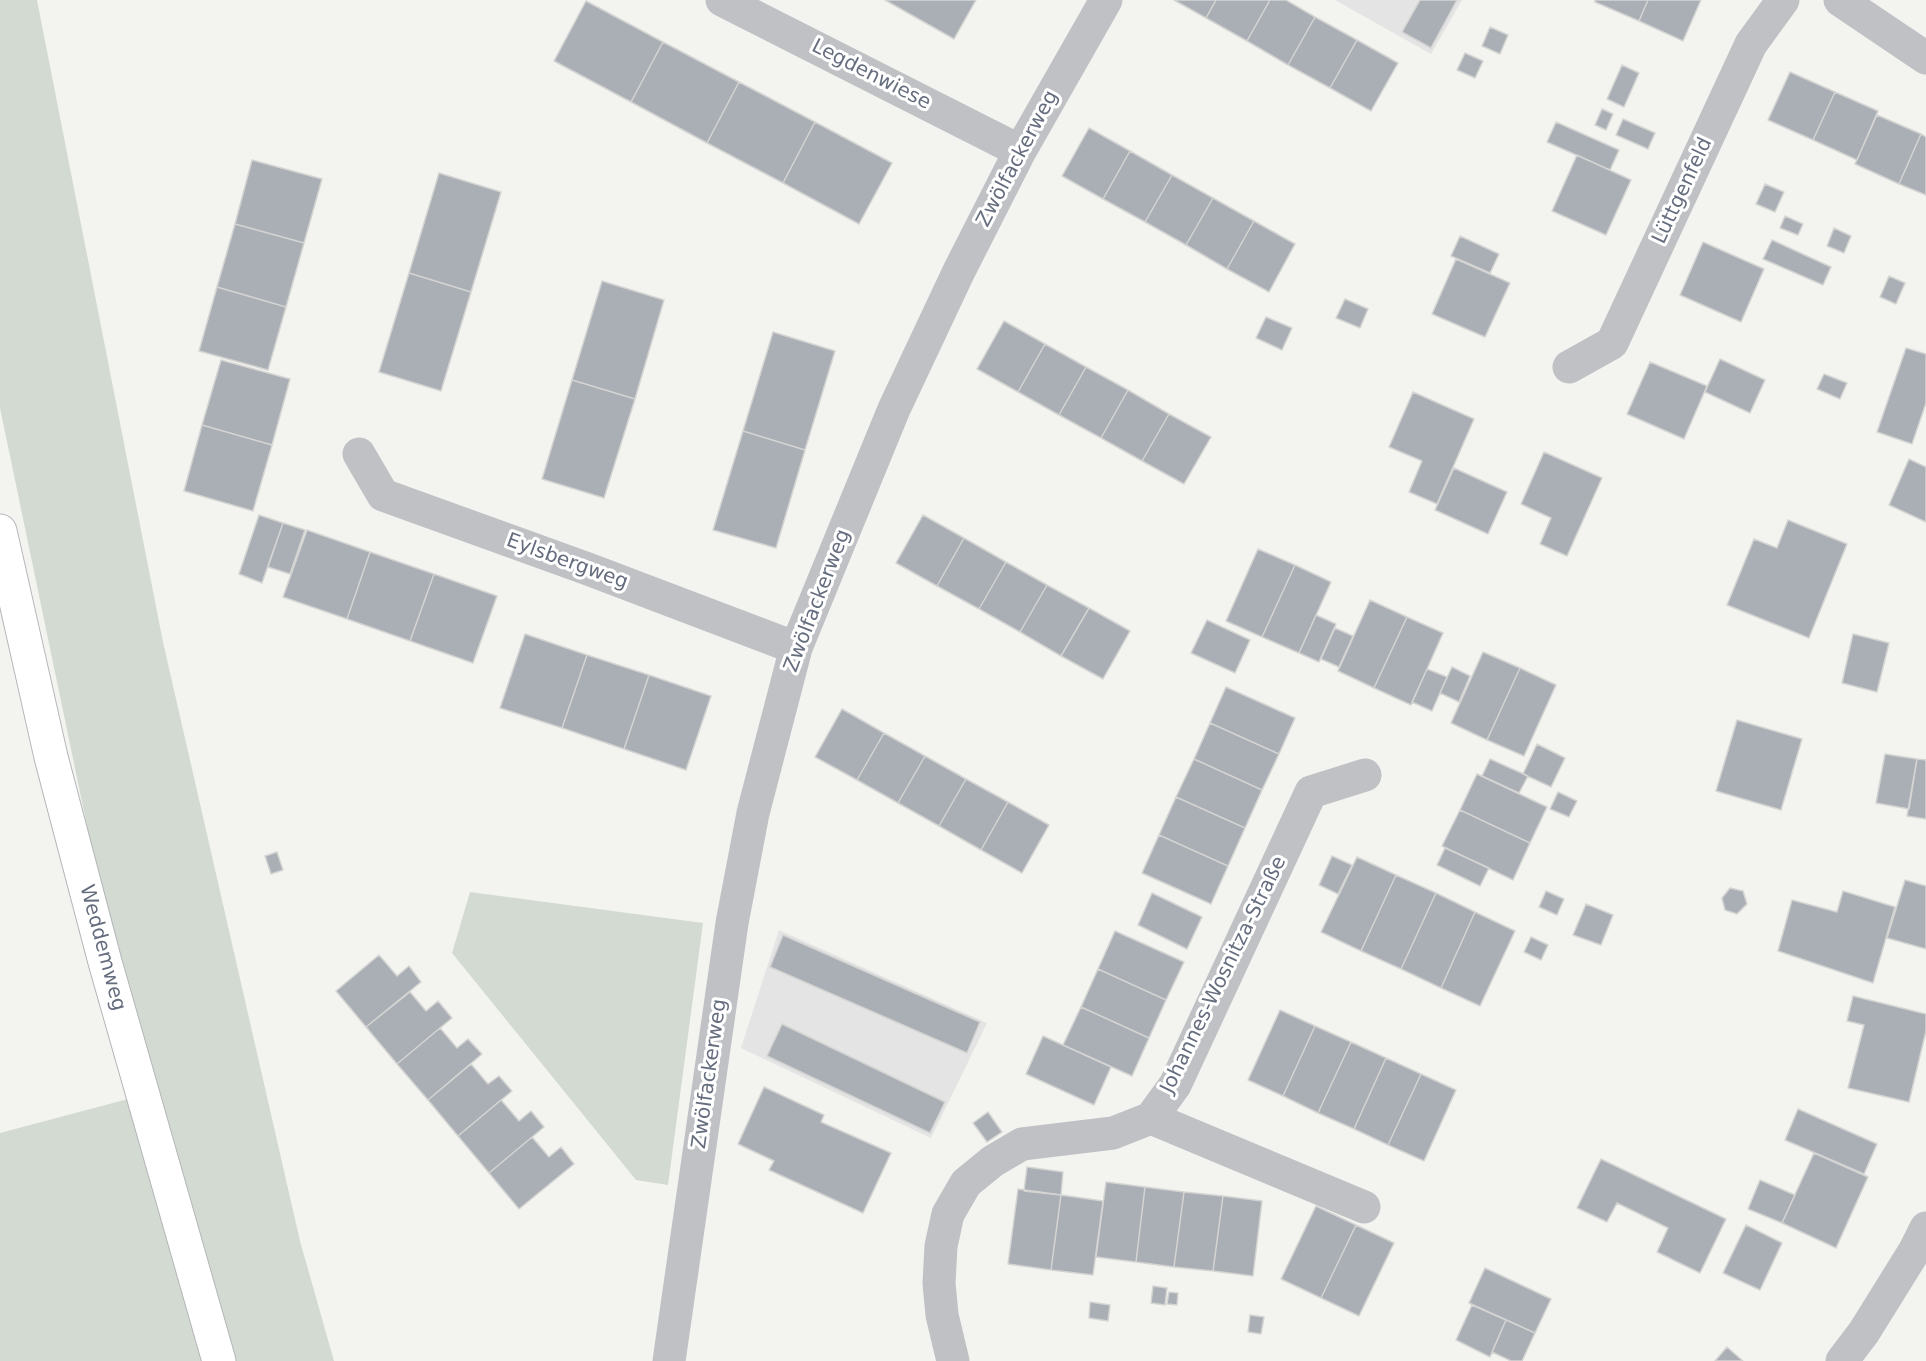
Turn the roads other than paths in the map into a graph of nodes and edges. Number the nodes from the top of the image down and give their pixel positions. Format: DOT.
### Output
graph roads {
  1 [pos="722,0"];
  2 [pos="1106,0"];
  3 [pos="1783,0"];
  4 [pos="1840,0"];
  5 [pos="1926,58"];
  6 [pos="1020,151"];
  7 [pos="1569,367"];
  8 [pos="359,454"];
  9 [pos="0,531"];
  10 [pos="796,648"];
  11 [pos="1365,775"];
  12 [pos="1151,1118"];
  13 [pos="1364,1207"];
  14 [pos="1926,1228"];
  15 [pos="219,1361"];
  16 [pos="669,1361"];
  17 [pos="953,1361"];
  18 [pos="1842,1361"];
  1 -- 6 [label="street, Legdenwiese"];
  2 -- 6 [label="street, Zwölfackerweg"];
  3 -- 7 [label="street, Lüttgenfeld"];
  4 -- 5 [label="street"];
  6 -- 10 [label="street, Zwölfackerweg"];
  8 -- 10 [label="street, Eylsbergweg"];
  9 -- 15 [label="main road, Weddemweg"];
  10 -- 16 [label="street, Zwölfackerweg"];
  11 -- 12 [label="street, Johannes-Wosnitza-Straße"];
  12 -- 13 [label="street"];
  12 -- 17 [label="street"];
  14 -- 18 [label="street"];
}
